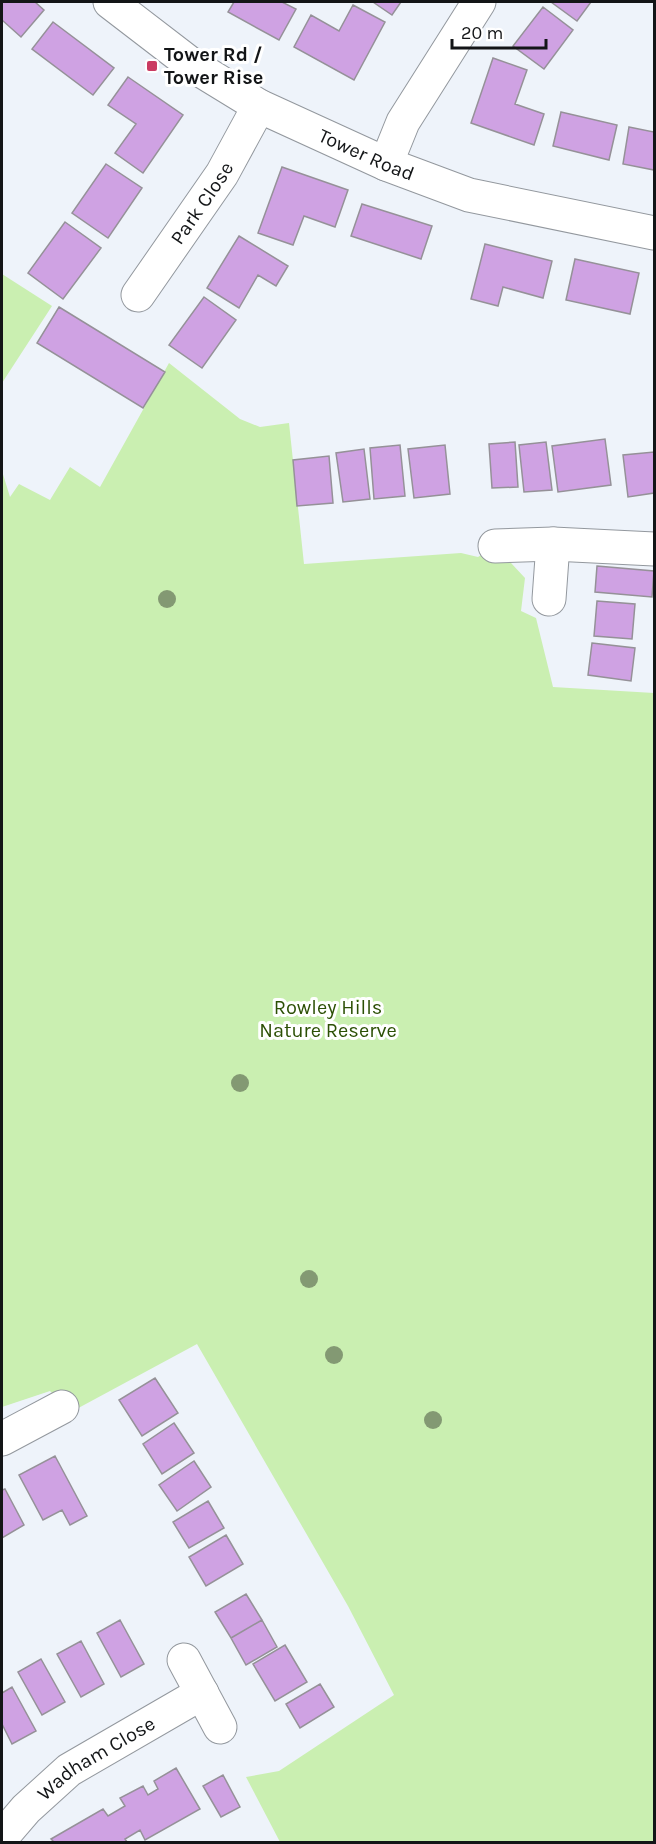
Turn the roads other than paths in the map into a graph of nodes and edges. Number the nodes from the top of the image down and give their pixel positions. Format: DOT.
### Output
graph roads {
  1 [pos="110,2"];
  2 [pos="479,2"];
  3 [pos="259,106"];
  4 [pos="386,164"];
  5 [pos="654,233"];
  6 [pos="138,294"];
  7 [pos="553,544"];
  8 [pos="495,546"];
  9 [pos="654,549"];
  10 [pos="549,599"];
  11 [pos="62,1407"];
  12 [pos="2,1439"];
  13 [pos="184,1660"];
  14 [pos="202,1693"];
  15 [pos="220,1727"];
  16 [pos="2,1837"];
  1 -- 3 [label="street, Tower Road"];
  2 -- 4 [label="street"];
  3 -- 4 [label="street, Tower Road"];
  3 -- 6 [label="street, Park Close"];
  4 -- 5 [label="street, Tower Road"];
  7 -- 8 [label="street"];
  7 -- 9 [label="street"];
  7 -- 10 [label="street"];
  11 -- 12 [label="street"];
  13 -- 14 [label="street"];
  14 -- 15 [label="street"];
  14 -- 16 [label="street, Wadham Close"];
}
